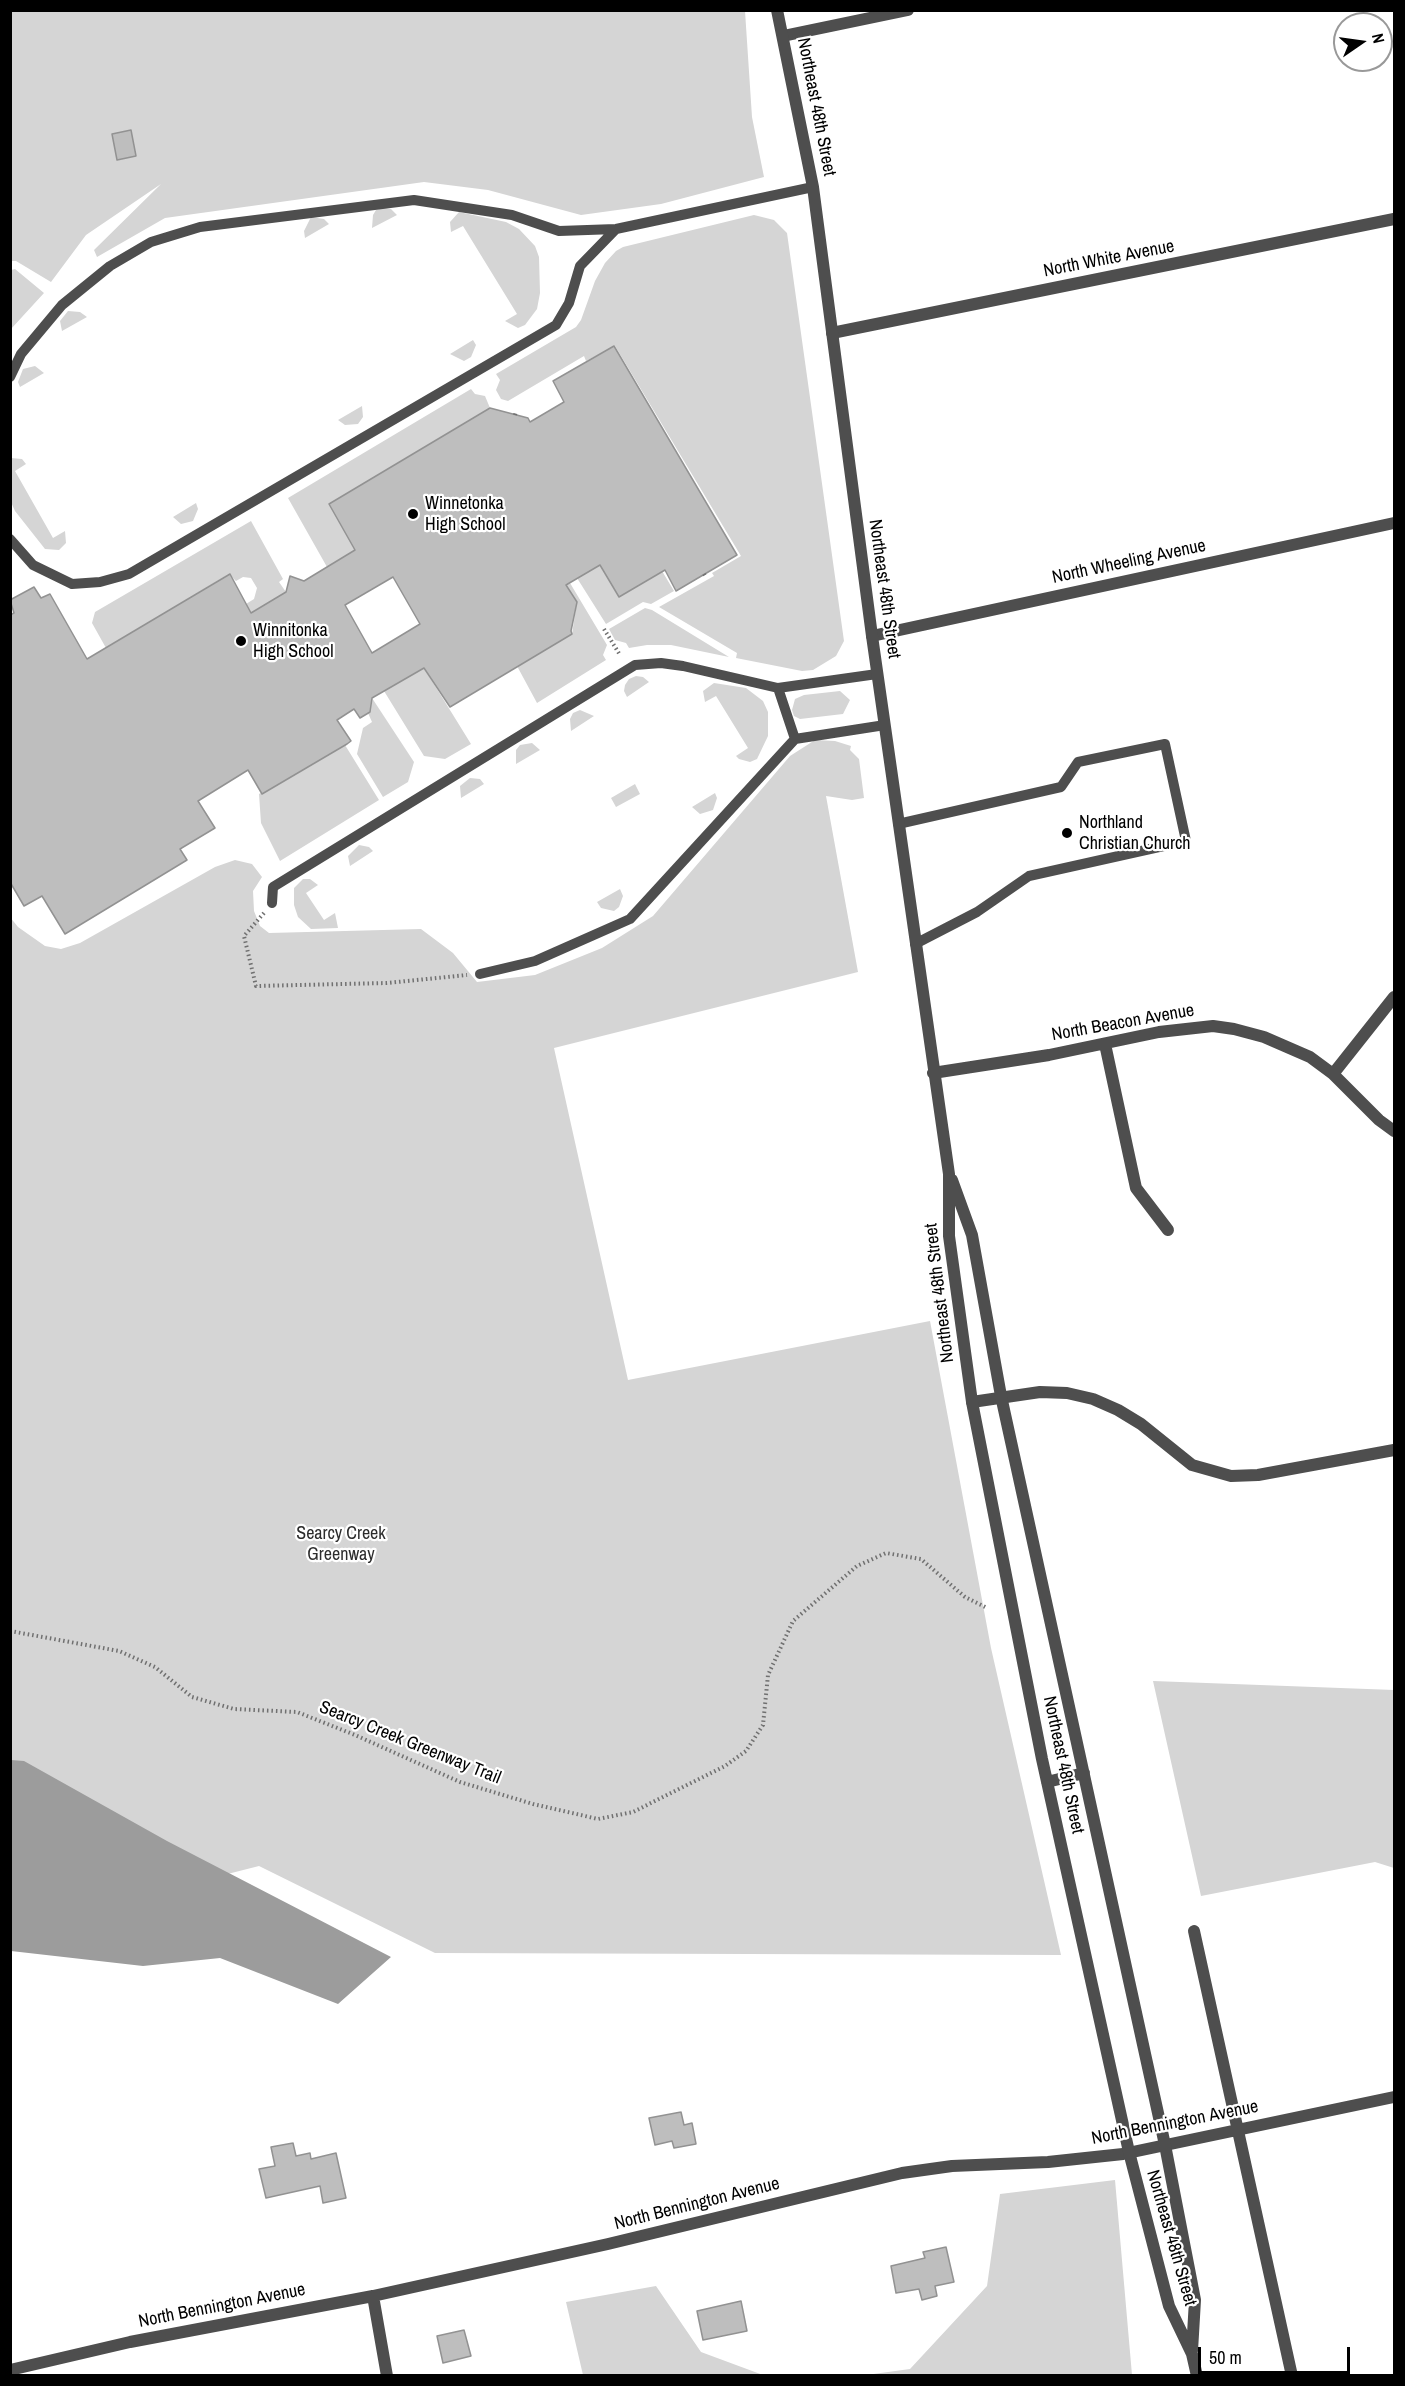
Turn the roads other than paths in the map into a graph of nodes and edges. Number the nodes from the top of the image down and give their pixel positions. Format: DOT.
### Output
graph roads {
  1 [pos="777,10"];
  2 [pos="908,10"];
  3 [pos="783,36"];
  4 [pos="813,187"];
  5 [pos="1395,219"];
  6 [pos="616,229"];
  7 [pos="832,333"];
  8 [pos="10,377"];
  9 [pos="1395,523"];
  10 [pos="10,539"];
  11 [pos="872,636"];
  12 [pos="878,674"];
  13 [pos="778,688"];
  14 [pos="885,725"];
  15 [pos="795,739"];
  16 [pos="898,824"];
  17 [pos="272,903"];
  18 [pos="915,944"];
  19 [pos="480,974"];
  20 [pos="1395,997"];
  21 [pos="1105,1044"];
  22 [pos="933,1073"];
  23 [pos="1333,1074"];
  24 [pos="1395,1131"];
  25 [pos="949,1173"];
  26 [pos="1168,1230"];
  27 [pos="1001,1396"];
  28 [pos="972,1402"];
  29 [pos="1395,1450"];
  30 [pos="1084,1773"];
  31 [pos="1047,1782"];
  32 [pos="1194,1931"];
  33 [pos="1395,2097"];
  34 [pos="1238,2130"];
  35 [pos="1165,2145"];
  36 [pos="1129,2152"];
  37 [pos="373,2296"];
  38 [pos="1192,2354"];
  39 [pos="10,2370"];
  40 [pos="387,2376"];
  41 [pos="1197,2376"];
  42 [pos="1292,2376"];
  1 -- 3 [label="street, Northeast 48th Street"];
  2 -- 3 [label="street"];
  3 -- 4 [label="street, Northeast 48th Street"];
  4 -- 6 [label="lane"];
  4 -- 7 [label="street, Northeast 48th Street"];
  5 -- 7 [label="street, North White Avenue"];
  6 -- 8 [label="lane"];
  6 -- 10 [label="lane"];
  7 -- 11 [label="street, Northeast 48th Street"];
  9 -- 11 [label="street, North Wheeling Avenue"];
  11 -- 12 [label="street, Northeast 48th Street"];
  12 -- 13 [label="lane"];
  12 -- 14 [label="street, Northeast 48th Street"];
  13 -- 15 [label="lane"];
  13 -- 17 [label="lane"];
  14 -- 15 [label="lane"];
  14 -- 16 [label="street, Northeast 48th Street"];
  15 -- 19 [label="lane"];
  16 -- 18 [label="street, Northeast 48th Street"];
  16 -- 18 [label="lane"];
  18 -- 22 [label="street, Northeast 48th Street"];
  20 -- 23 [label="street"];
  21 -- 22 [label="street, North Beacon Avenue"];
  21 -- 23 [label="street, North Beacon Avenue"];
  21 -- 26 [label="street"];
  22 -- 25 [label="street, Northeast 48th Street"];
  23 -- 24 [label="street, North Beacon Avenue"];
  25 -- 27 [label="street, Northeast 48th Street"];
  25 -- 28 [label="street, Northeast 48th Street"];
  27 -- 28 [label="street"];
  27 -- 29 [label="street"];
  27 -- 30 [label="street, Northeast 48th Street"];
  28 -- 31 [label="street, Northeast 48th Street"];
  30 -- 31 [label="street"];
  30 -- 35 [label="street, Northeast 48th Street"];
  31 -- 36 [label="street, Northeast 48th Street"];
  32 -- 34 [label="street"];
  33 -- 34 [label="street, North Bennington Avenue"];
  34 -- 35 [label="street, North Bennington Avenue"];
  34 -- 42 [label="street"];
  35 -- 36 [label="street, North Bennington Avenue"];
  35 -- 38 [label="street, Northeast 48th Street"];
  36 -- 37 [label="street, North Bennington Avenue"];
  36 -- 38 [label="street, Northeast 48th Street"];
  37 -- 39 [label="street, North Bennington Avenue"];
  37 -- 40 [label="street"];
  38 -- 41 [label="street, Northeast 48th Street"];
}
